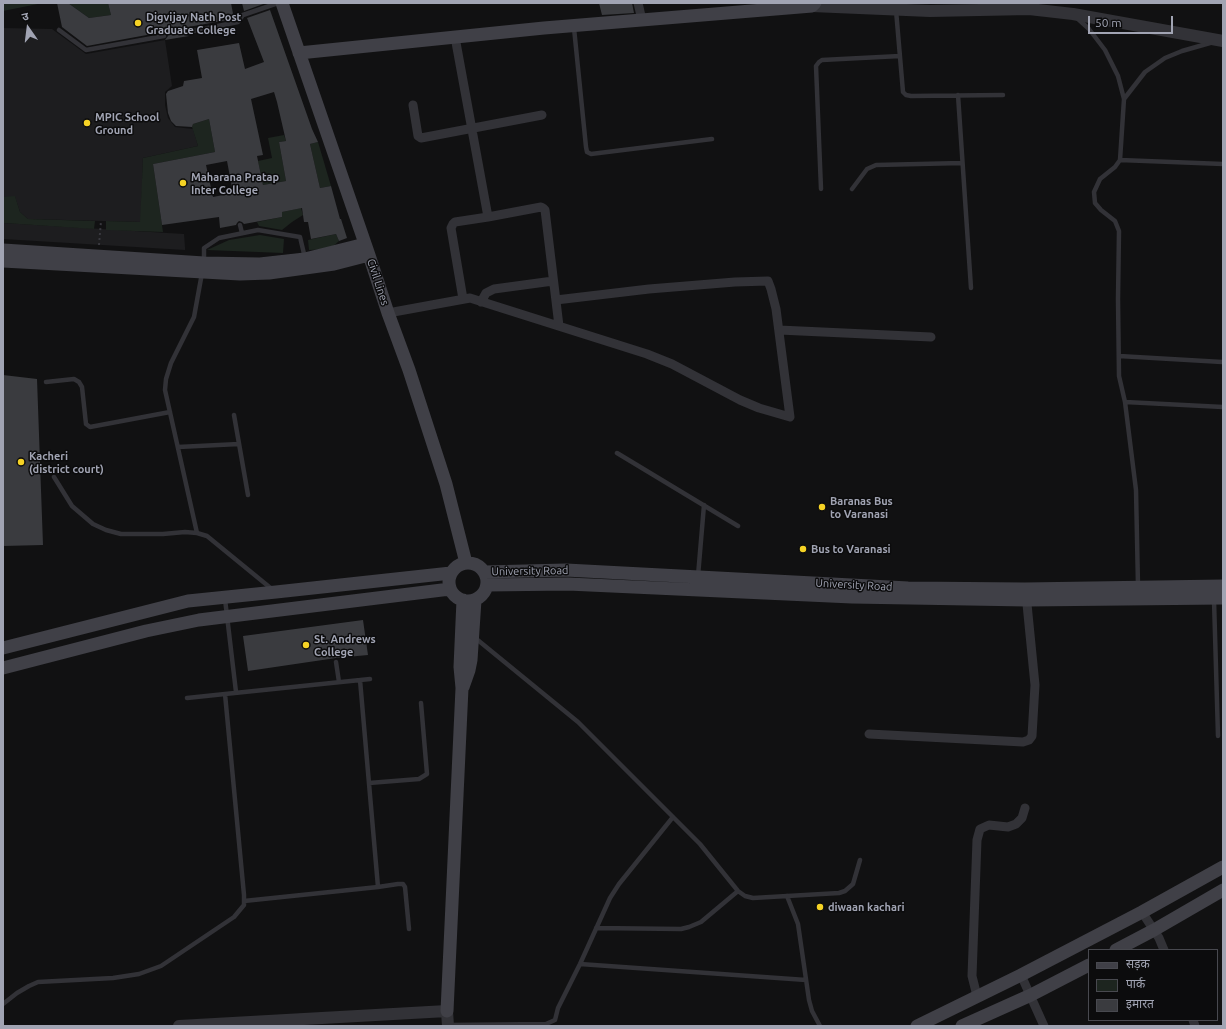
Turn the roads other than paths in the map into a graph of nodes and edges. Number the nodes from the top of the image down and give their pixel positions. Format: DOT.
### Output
graph roads {
  1 [pos="278,3"];
  2 [pos="282,3"];
  3 [pos="638,3"];
  4 [pos="813,4"];
  5 [pos="896,10"];
  6 [pos="1073,14"];
  7 [pos="642,20"];
  8 [pos="573,26"];
  9 [pos="59,30"];
  10 [pos="188,32"];
  11 [pos="164,36"];
  12 [pos="455,37"];
  13 [pos="1223,42"];
  14 [pos="299,53"];
  15 [pos="900,56"];
  16 [pos="1003,95"];
  17 [pos="958,96"];
  18 [pos="1124,99"];
  19 [pos="413,105"];
  20 [pos="542,115"];
  21 [pos="472,128"];
  22 [pos="712,139"];
  23 [pos="1120,160"];
  24 [pos="962,163"];
  25 [pos="1223,164"];
  26 [pos="821,189"];
  27 [pos="852,189"];
  28 [pos="488,217"];
  29 [pos="240,225"];
  30 [pos="242,233"];
  31 [pos="3,250"];
  32 [pos="367,250"];
  33 [pos="3,261"];
  34 [pos="305,263"];
  35 [pos="203,268"];
  36 [pos="553,282"];
  37 [pos="970,288"];
  38 [pos="463,299"];
  39 [pos="556,300"];
  40 [pos="481,302"];
  41 [pos="388,313"];
  42 [pos="559,326"];
  43 [pos="779,330"];
  44 [pos="931,337"];
  45 [pos="1119,356"];
  46 [pos="1222,362"];
  47 [pos="46,382"];
  48 [pos="1125,402"];
  49 [pos="1223,407"];
  50 [pos="170,412"];
  51 [pos="234,415"];
  52 [pos="239,444"];
  53 [pos="178,447"];
  54 [pos="617,453"];
  55 [pos="54,477"];
  56 [pos="248,495"];
  57 [pos="704,505"];
  58 [pos="738,526"];
  59 [pos="197,533"];
  60 [pos="466,563"];
  61 [pos="451,573"];
  62 [pos="486,578"];
  63 [pos="697,583"];
  64 [pos="450,589"];
  65 [pos="276,592"];
  66 [pos="1219,592"];
  67 [pos="1138,593"];
  68 [pos="1026,595"];
  69 [pos="224,597"];
  70 [pos="469,600"];
  71 [pos="227,616"];
  72 [pos="473,636"];
  73 [pos="3,648"];
  74 [pos="336,662"];
  75 [pos="3,668"];
  76 [pos="370,679"];
  77 [pos="360,680"];
  78 [pos="339,682"];
  79 [pos="462,688"];
  80 [pos="236,692"];
  81 [pos="225,694"];
  82 [pos="188,698"];
  83 [pos="421,703"];
  84 [pos="869,734"];
  85 [pos="1218,736"];
  86 [pos="369,784"];
  87 [pos="1026,808"];
  88 [pos="673,817"];
  89 [pos="860,860"];
  90 [pos="1223,867"];
  91 [pos="378,887"];
  92 [pos="1223,890"];
  93 [pos="738,891"];
  94 [pos="788,896"];
  95 [pos="244,901"];
  96 [pos="1142,912"];
  97 [pos="596,928"];
  98 [pos="409,929"];
  99 [pos="1154,930"];
  100 [pos="1118,949"];
  101 [pos="1164,949"];
  102 [pos="580,964"];
  103 [pos="1088,966"];
  104 [pos="1021,975"];
  105 [pos="806,980"];
  106 [pos="977,996"];
  107 [pos="1031,996"];
  108 [pos="3,1004"];
  109 [pos="447,1011"];
  110 [pos="179,1026"];
  111 [pos="448,1026"];
  112 [pos="820,1026"];
  113 [pos="916,1026"];
  114 [pos="962,1026"];
  115 [pos="1044,1026"];
  1 -- 10 [label="lane"];
  2 -- 14 [label="main road, Civil Lines"];
  3 -- 7 [label="street"];
  4 -- 5 [label="street"];
  4 -- 7 [label="main road"];
  5 -- 6 [label="street"];
  5 -- 15 [label="lane"];
  6 -- 13 [label="street"];
  6 -- 18 [label="lane"];
  7 -- 8 [label="main road"];
  8 -- 12 [label="main road"];
  8 -- 22 [label="lane"];
  9 -- 11 [label="lane"];
  12 -- 14 [label="main road"];
  12 -- 21 [label="street"];
  13 -- 18 [label="lane"];
  14 -- 32 [label="main road, Civil Lines"];
  15 -- 17 [label="lane"];
  15 -- 26 [label="lane"];
  16 -- 17 [label="lane"];
  17 -- 24 [label="lane"];
  18 -- 23 [label="lane"];
  19 -- 21 [label="street"];
  20 -- 21 [label="street"];
  21 -- 28 [label="street"];
  23 -- 25 [label="lane"];
  23 -- 45 [label="lane"];
  24 -- 27 [label="lane"];
  24 -- 37 [label="lane"];
  28 -- 36 [label="street"];
  28 -- 38 [label="street"];
  29 -- 30 [label="lane"];
  30 -- 34 [label="lane"];
  30 -- 35 [label="lane"];
  31 -- 35 [label="main road"];
  32 -- 34 [label="main road"];
  32 -- 41 [label="main road, Civil Lines"];
  33 -- 35 [label="main road"];
  34 -- 35 [label="main road"];
  35 -- 50 [label="lane"];
  36 -- 39 [label="street"];
  36 -- 40 [label="street"];
  38 -- 40 [label="street"];
  38 -- 41 [label="street"];
  39 -- 42 [label="street"];
  39 -- 43 [label="street"];
  40 -- 42 [label="street"];
  41 -- 60 [label="main road, Civil Lines"];
  42 -- 43 [label="street"];
  43 -- 44 [label="street"];
  45 -- 46 [label="lane"];
  45 -- 48 [label="lane"];
  47 -- 50 [label="lane"];
  48 -- 49 [label="lane"];
  48 -- 67 [label="lane"];
  50 -- 53 [label="lane"];
  51 -- 52 [label="lane"];
  52 -- 53 [label="lane"];
  52 -- 56 [label="lane"];
  53 -- 59 [label="lane"];
  54 -- 57 [label="lane"];
  55 -- 59 [label="lane"];
  57 -- 58 [label="lane"];
  57 -- 63 [label="lane"];
  59 -- 65 [label="lane"];
  60 -- 61 [label="main road"];
  60 -- 62 [label="main road"];
  61 -- 64 [label="main road"];
  61 -- 65 [label="main road"];
  62 -- 63 [label="main road, University Road"];
  62 -- 70 [label="main road"];
  63 -- 68 [label="main road, University Road"];
  64 -- 70 [label="main road"];
  64 -- 71 [label="main road"];
  65 -- 69 [label="main road"];
  66 -- 67 [label="main road, University Road"];
  66 -- 85 [label="lane"];
  67 -- 68 [label="main road, University Road"];
  68 -- 84 [label="street"];
  69 -- 71 [label="lane"];
  69 -- 73 [label="main road"];
  70 -- 72 [label="main road"];
  70 -- 79 [label="main road"];
  71 -- 75 [label="main road"];
  71 -- 80 [label="lane"];
  72 -- 79 [label="main road"];
  72 -- 88 [label="lane"];
  74 -- 78 [label="lane"];
  76 -- 77 [label="lane"];
  77 -- 78 [label="lane"];
  77 -- 86 [label="lane"];
  78 -- 80 [label="lane"];
  79 -- 109 [label="main road"];
  80 -- 81 [label="lane"];
  81 -- 82 [label="lane"];
  81 -- 95 [label="lane"];
  83 -- 86 [label="lane"];
  86 -- 91 [label="lane"];
  87 -- 106 [label="street"];
  88 -- 93 [label="lane"];
  88 -- 97 [label="lane"];
  89 -- 94 [label="lane"];
  90 -- 96 [label="main road"];
  91 -- 95 [label="lane"];
  91 -- 98 [label="lane"];
  92 -- 99 [label="main road"];
  93 -- 94 [label="lane"];
  93 -- 97 [label="lane"];
  94 -- 105 [label="lane"];
  95 -- 108 [label="lane"];
  96 -- 99 [label="street"];
  96 -- 104 [label="main road"];
  97 -- 102 [label="lane"];
  99 -- 100 [label="main road"];
  99 -- 101 [label="street"];
  102 -- 105 [label="lane"];
  102 -- 111 [label="lane"];
  103 -- 107 [label="main road"];
  104 -- 106 [label="main road"];
  104 -- 107 [label="street"];
  105 -- 112 [label="lane"];
  106 -- 113 [label="main road"];
  107 -- 114 [label="main road"];
  107 -- 115 [label="street"];
  109 -- 110 [label="street"];
  109 -- 111 [label="street"];
}
